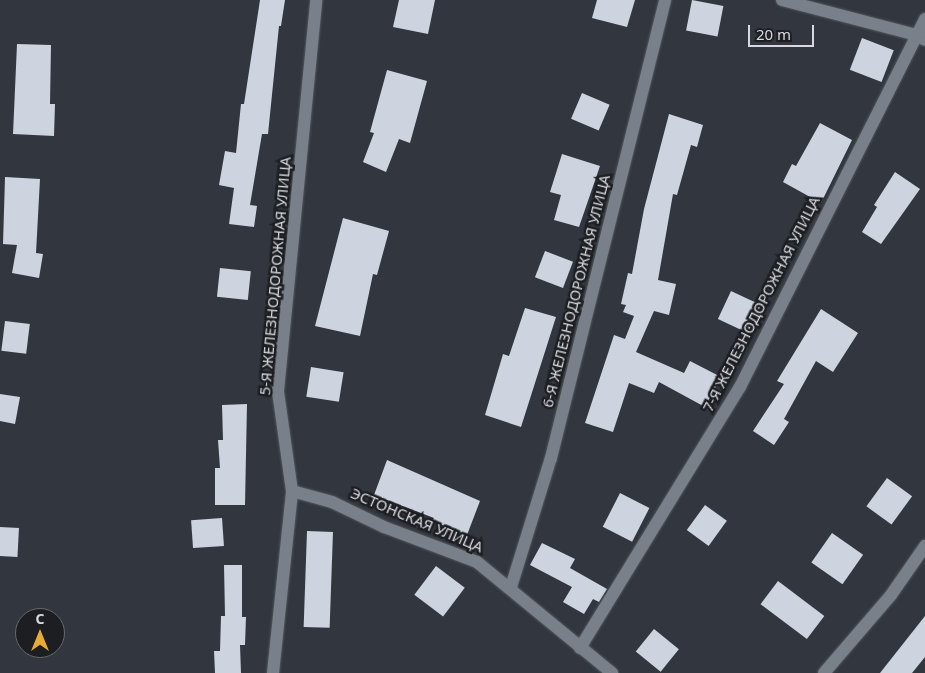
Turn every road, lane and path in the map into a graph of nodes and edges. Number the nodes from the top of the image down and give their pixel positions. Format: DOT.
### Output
graph roads {
  1 [pos="316,0"];
  2 [pos="665,0"];
  3 [pos="782,0"];
  4 [pos="925,19"];
  5 [pos="921,38"];
  6 [pos="292,490"];
  7 [pos="925,546"];
  8 [pos="511,587"];
  9 [pos="580,648"];
  10 [pos="273,673"];
  11 [pos="612,673"];
  12 [pos="824,673"];
  1 -- 6 [label="street, 5-Я ЖЕЛЕЗНОДОРОЖНАЯ УЛИЦА"];
  2 -- 8 [label="street, 6-Я ЖЕЛЕЗНОДОРОЖНАЯ УЛИЦА"];
  3 -- 5 [label="street"];
  4 -- 5 [label="street, 7-Я ЖЕЛЕЗНОДОРОЖНАЯ УЛИЦА"];
  5 -- 9 [label="street, 7-Я ЖЕЛЕЗНОДОРОЖНАЯ УЛИЦА"];
  6 -- 8 [label="street, ЭСТОНСКАЯ УЛИЦА"];
  6 -- 10 [label="street, 5-Я ЖЕЛЕЗНОДОРОЖНАЯ УЛИЦА"];
  7 -- 12 [label="street"];
  8 -- 9 [label="street, ЭСТОНСКАЯ УЛИЦА"];
  9 -- 11 [label="street, ЭСТОНСКАЯ УЛИЦА"];
}
